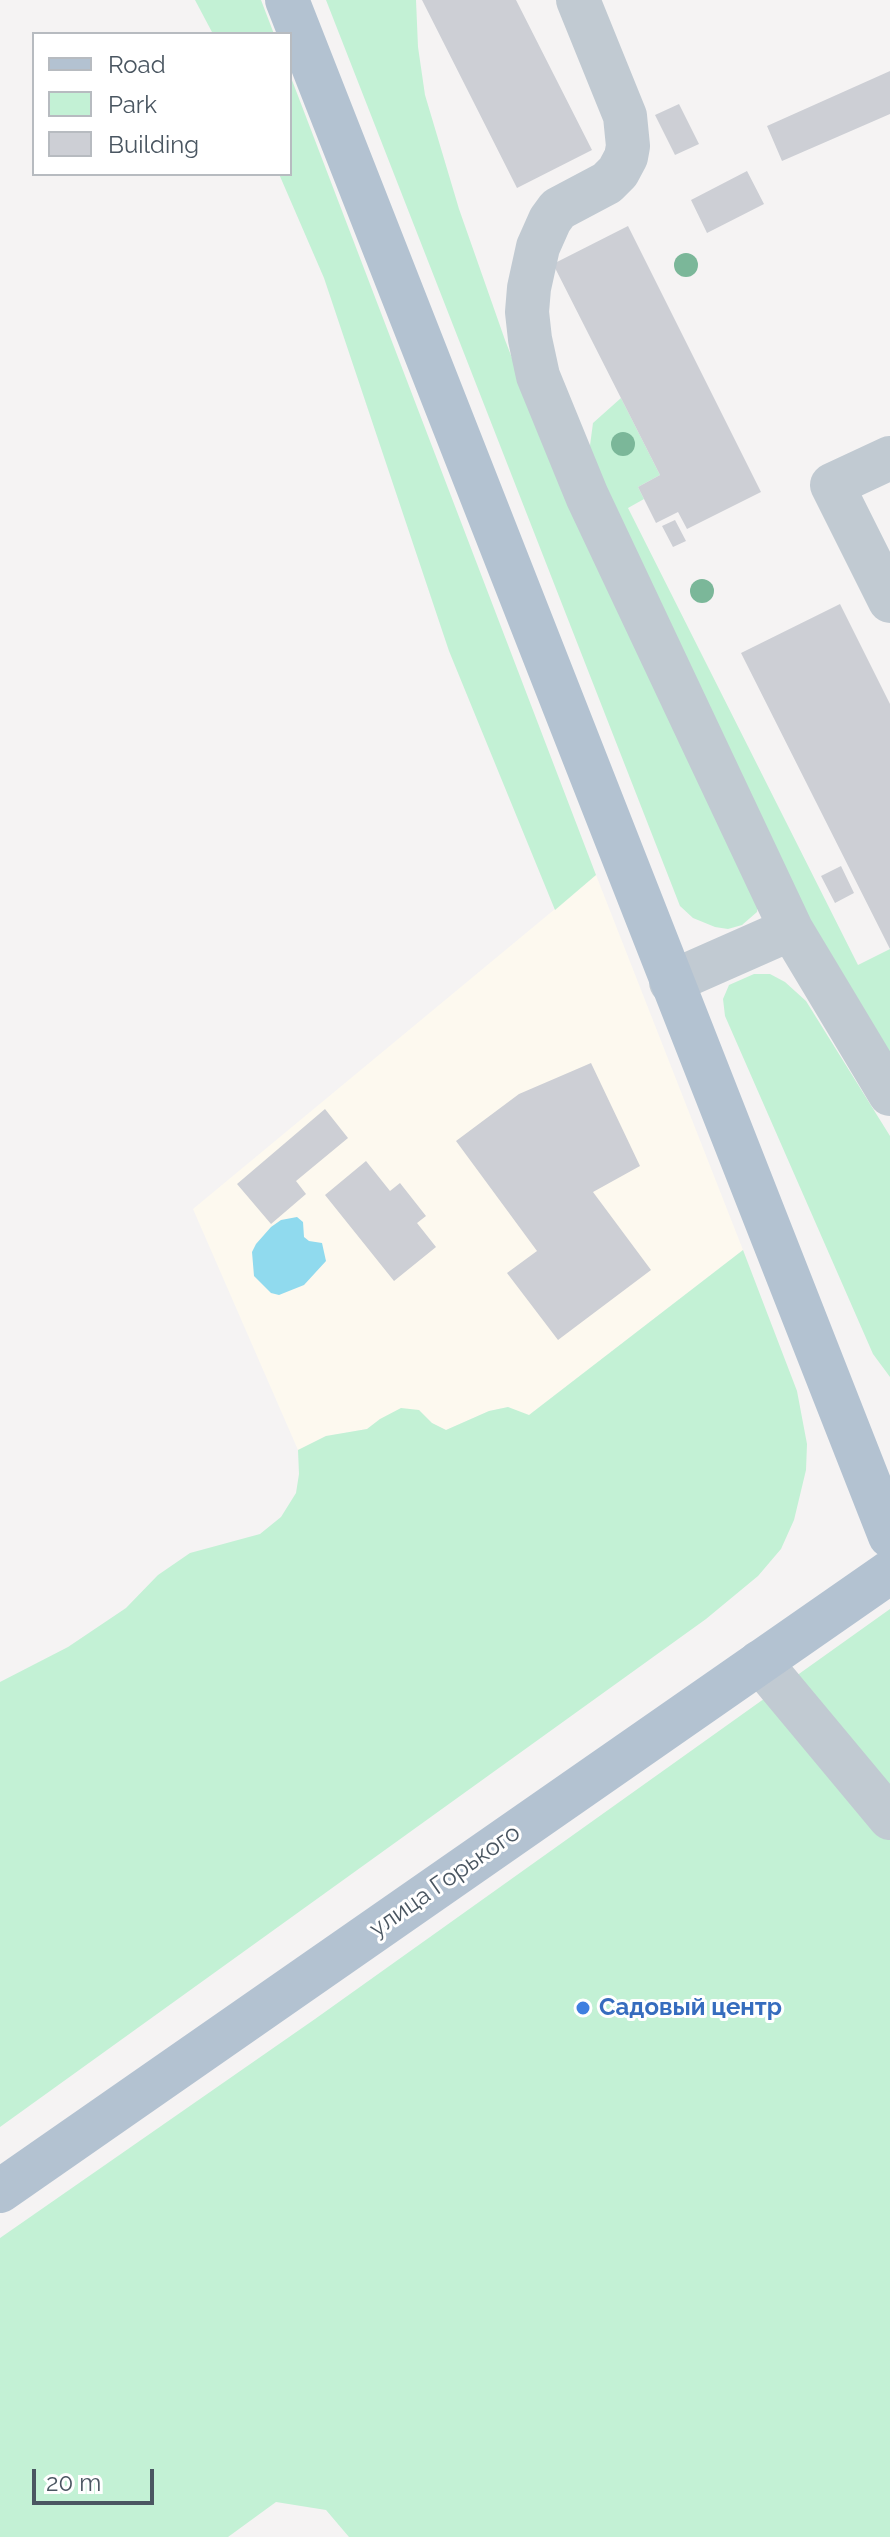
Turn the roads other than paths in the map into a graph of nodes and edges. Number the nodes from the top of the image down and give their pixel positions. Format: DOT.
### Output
graph roads {
  1 [pos="287,0"];
  2 [pos="578,0"];
  3 [pos="890,458"];
  4 [pos="890,601"];
  5 [pos="791,929"];
  6 [pos="671,982"];
  7 [pos="890,1094"];
  8 [pos="890,1536"];
  9 [pos="890,1572"];
  10 [pos="760,1662"];
  11 [pos="890,1818"];
  12 [pos="0,2191"];
  1 -- 6 [label="main road"];
  2 -- 5 [label="lane"];
  3 -- 4 [label="lane"];
  5 -- 6 [label="lane"];
  5 -- 7 [label="lane"];
  6 -- 8 [label="main road"];
  9 -- 10 [label="main road, улица Горького"];
  10 -- 11 [label="lane"];
  10 -- 12 [label="main road, улица Горького"];
}
